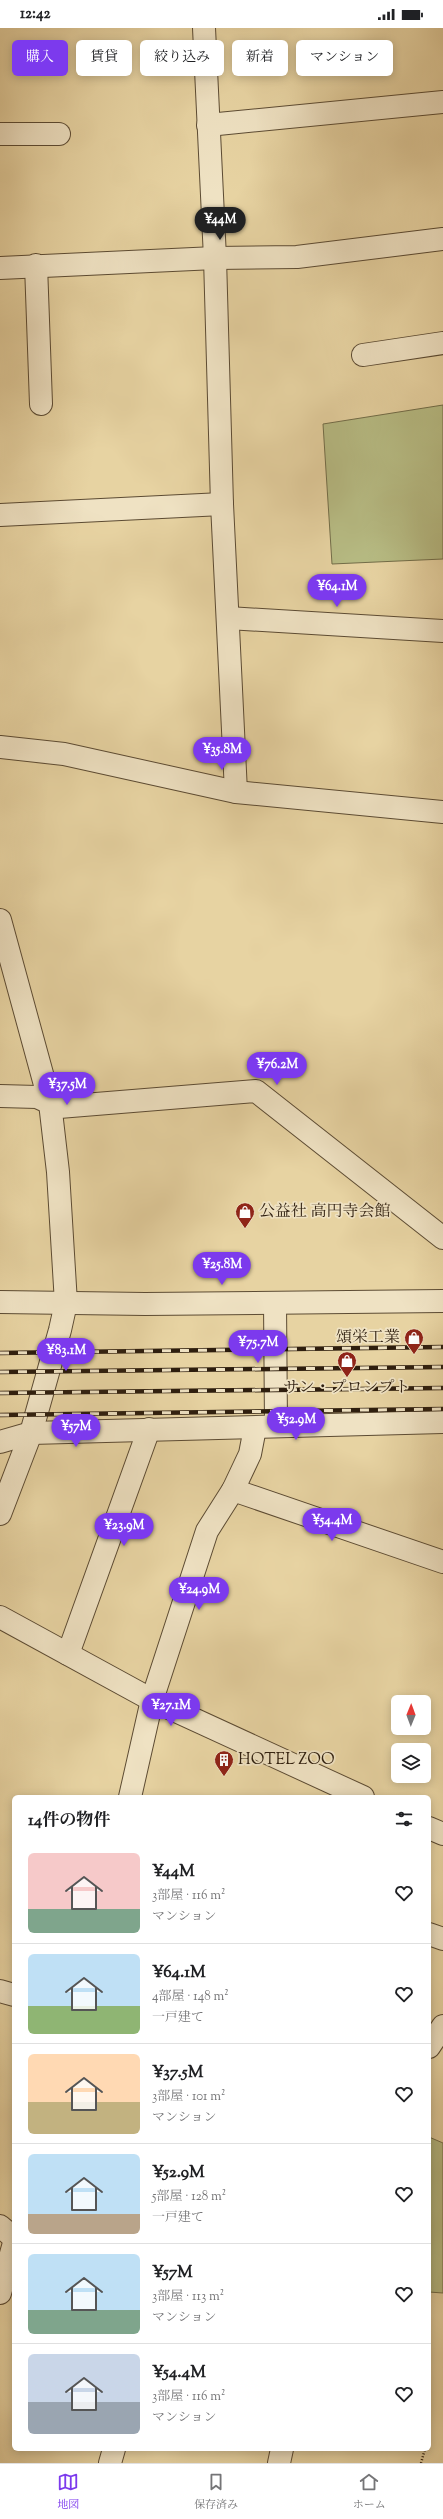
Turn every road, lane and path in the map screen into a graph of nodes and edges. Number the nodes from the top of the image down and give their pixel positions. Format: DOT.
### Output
graph roads {
  1 [pos="204,28"];
  2 [pos="443,102"];
  3 [pos="208,125"];
  4 [pos="0,134"];
  5 [pos="59,134"];
  6 [pos="443,239"];
  7 [pos="215,258"];
  8 [pos="36,266"];
  9 [pos="0,268"];
  10 [pos="443,343"];
  11 [pos="363,355"];
  12 [pos="41,404"];
  13 [pos="222,504"];
  14 [pos="0,515"];
  15 [pos="228,618"];
  16 [pos="443,632"];
  17 [pos="0,747"];
  18 [pos="236,792"];
  19 [pos="443,812"];
  20 [pos="0,920"];
  21 [pos="0,1096"];
  22 [pos="50,1103"];
  23 [pos="443,1238"];
  24 [pos="443,1301"];
  25 [pos="0,1302"];
  26 [pos="66,1303"];
  27 [pos="275,1303"];
  28 [pos="443,1422"];
  29 [pos="265,1426"];
  30 [pos="148,1429"];
  31 [pos="31,1433"];
  32 [pos="0,1442"];
  33 [pos="232,1490"];
  34 [pos="0,1514"];
  35 [pos="443,1562"];
  36 [pos="0,1617"];
  37 [pos="68,1654"];
  38 [pos="152,1700"];
  39 [pos="130,1795"];
  40 [pos="359,1795"];
  41 [pos="431,1829"];
  42 [pos="443,1834"];
  43 [pos="431,1935"];
  44 [pos="443,1939"];
  45 [pos="0,1991"];
  46 [pos="12,1995"];
  47 [pos="443,2026"];
  48 [pos="431,2044"];
  49 [pos="0,2226"];
  50 [pos="12,2236"];
  51 [pos="12,2250"];
  52 [pos="0,2293"];
  53 [pos="113,2451"];
  54 [pos="281,2451"];
  55 [pos="424,2451"];
  56 [pos="110,2463"];
  57 [pos="278,2463"];
  58 [pos="421,2463"];
  1 -- 3 [label="street"];
  2 -- 3 [label="street"];
  3 -- 7 [label="street"];
  4 -- 5 [label="street"];
  6 -- 7 [label="street"];
  7 -- 8 [label="street"];
  7 -- 13 [label="street"];
  8 -- 9 [label="street"];
  8 -- 12 [label="street"];
  10 -- 11 [label="street"];
  13 -- 14 [label="street"];
  13 -- 15 [label="street"];
  15 -- 16 [label="street"];
  15 -- 18 [label="street"];
  17 -- 18 [label="street"];
  18 -- 19 [label="street"];
  20 -- 22 [label="street"];
  21 -- 22 [label="street"];
  22 -- 23 [label="street"];
  22 -- 26 [label="street"];
  24 -- 27 [label="street"];
  25 -- 26 [label="street"];
  26 -- 27 [label="street"];
  26 -- 31 [label="street"];
  27 -- 29 [label="street"];
  28 -- 29 [label="street"];
  29 -- 30 [label="street"];
  29 -- 33 [label="street"];
  30 -- 31 [label="street"];
  30 -- 37 [label="street"];
  31 -- 32 [label="street"];
  31 -- 34 [label="street"];
  33 -- 35 [label="street"];
  33 -- 38 [label="street"];
  36 -- 37 [label="street"];
  37 -- 38 [label="street"];
  38 -- 39 [label="street"];
  38 -- 40 [label="street"];
  41 -- 42 [label="street"];
  43 -- 44 [label="street"];
  45 -- 46 [label="street"];
  47 -- 48 [label="street"];
  49 -- 50 [label="street"];
  51 -- 52 [label="street"];
  53 -- 56 [label="street"];
  54 -- 57 [label="street"];
  55 -- 58 [label="path"];
}
